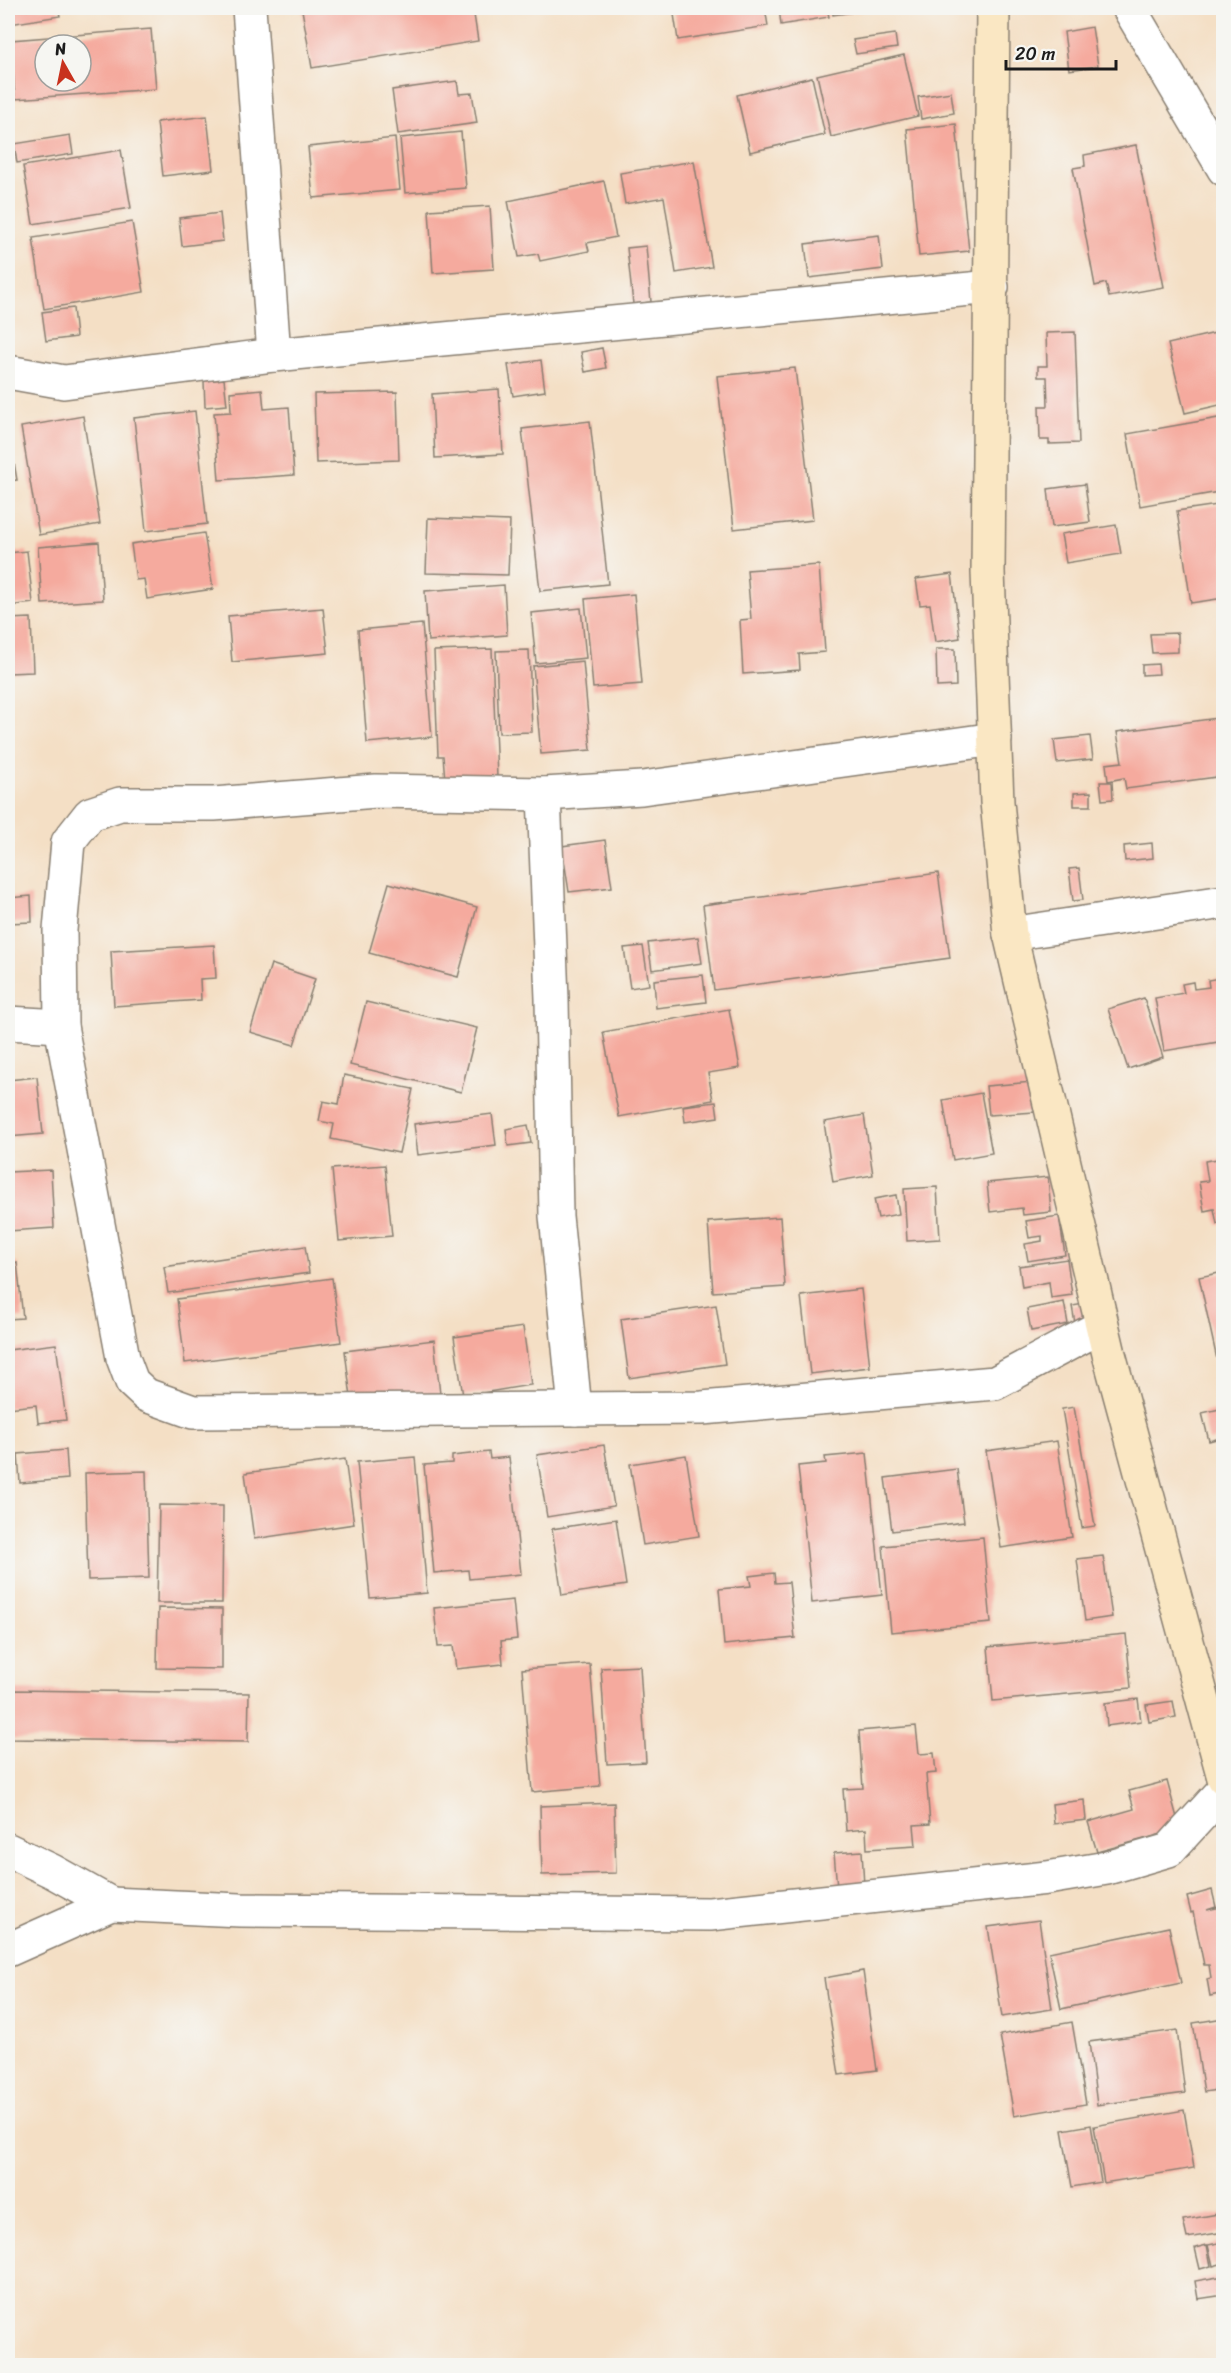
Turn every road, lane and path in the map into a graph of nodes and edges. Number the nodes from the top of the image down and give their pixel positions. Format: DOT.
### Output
graph roads {
  1 [pos="249,8"];
  2 [pos="993,8"];
  3 [pos="1129,8"];
  4 [pos="1224,169"];
  5 [pos="992,287"];
  6 [pos="274,355"];
  7 [pos="8,372"];
  8 [pos="995,739"];
  9 [pos="544,794"];
  10 [pos="1224,902"];
  11 [pos="1010,934"];
  12 [pos="8,1023"];
  13 [pos="61,1026"];
  14 [pos="1102,1326"];
  15 [pos="575,1409"];
  16 [pos="1224,1778"];
  17 [pos="1224,1790"];
  18 [pos="8,1850"];
  19 [pos="111,1905"];
  20 [pos="8,1950"];
  1 -- 6 [label="street"];
  2 -- 5 [label="street"];
  3 -- 4 [label="street"];
  5 -- 6 [label="street"];
  5 -- 8 [label="street"];
  6 -- 7 [label="street"];
  8 -- 9 [label="street"];
  8 -- 11 [label="street"];
  9 -- 13 [label="street"];
  9 -- 15 [label="street"];
  10 -- 11 [label="street"];
  11 -- 14 [label="street"];
  12 -- 13 [label="street"];
  13 -- 15 [label="street"];
  14 -- 15 [label="street"];
  14 -- 16 [label="street"];
  17 -- 19 [label="street"];
  18 -- 19 [label="street"];
  19 -- 20 [label="street"];
}
